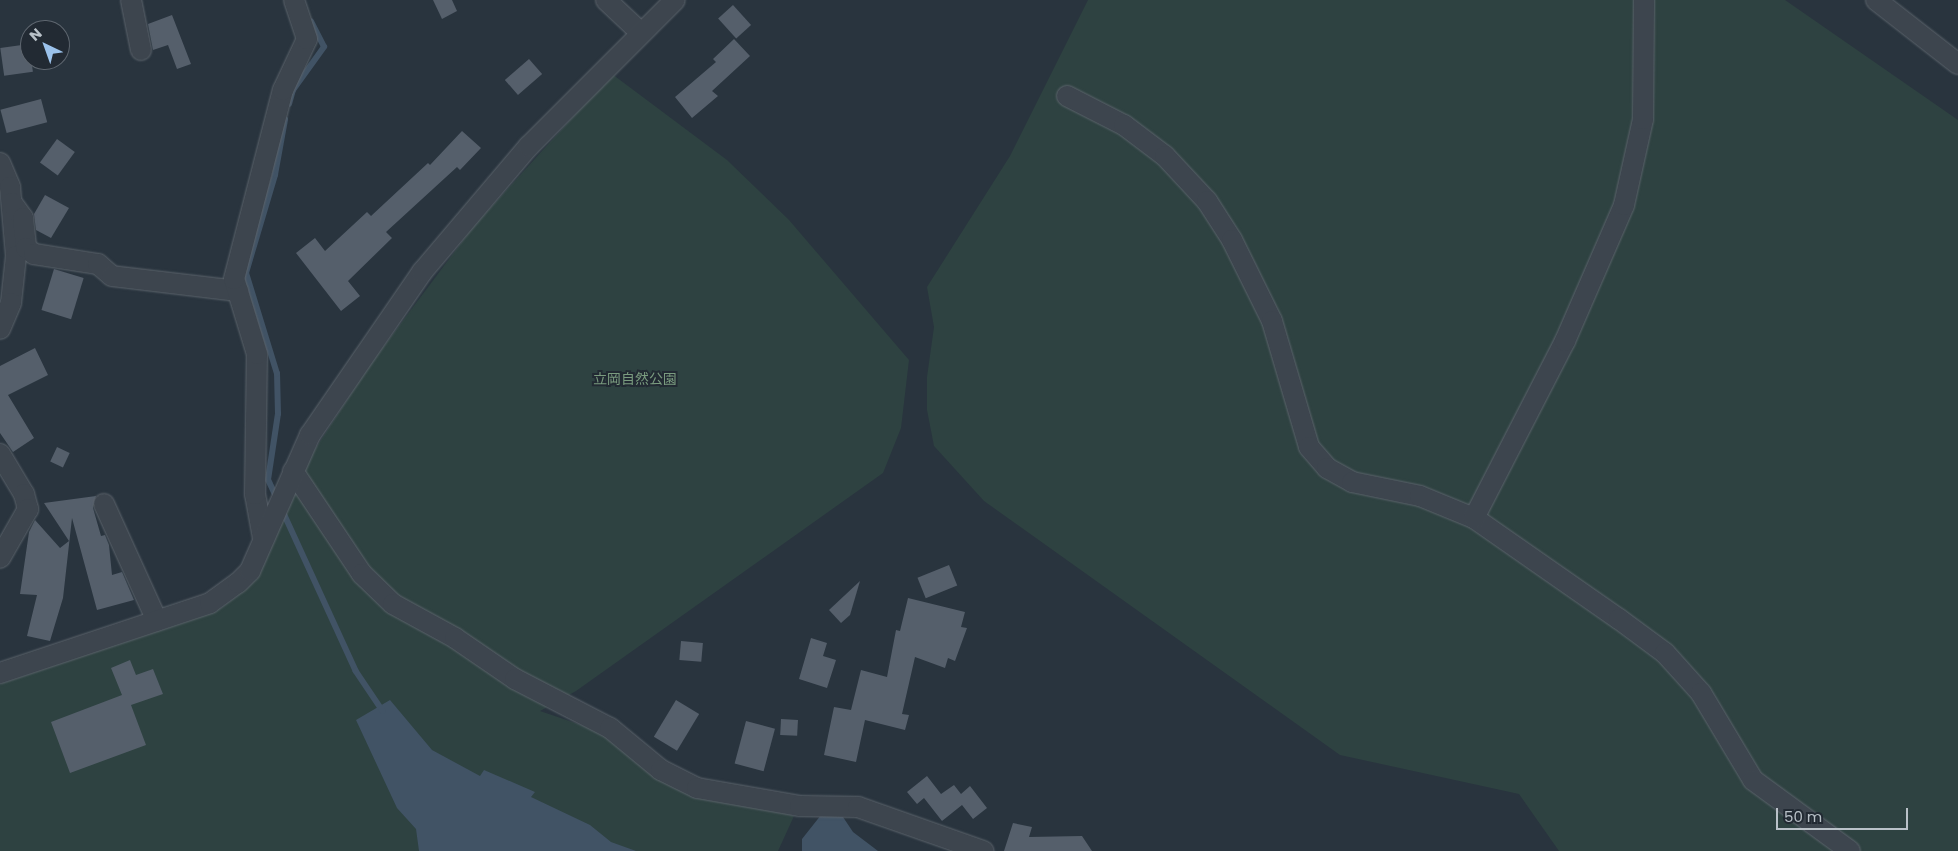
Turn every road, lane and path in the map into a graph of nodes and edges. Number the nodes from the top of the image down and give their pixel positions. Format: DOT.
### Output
graph roads {
  1 [pos="131,0"];
  2 [pos="294,0"];
  3 [pos="606,0"];
  4 [pos="675,0"];
  5 [pos="1644,0"];
  6 [pos="1876,0"];
  7 [pos="641,33"];
  8 [pos="141,50"];
  9 [pos="1958,64"];
  10 [pos="1067,96"];
  11 [pos="0,163"];
  12 [pos="12,203"];
  13 [pos="238,291"];
  14 [pos="0,329"];
  15 [pos="0,454"];
  16 [pos="289,480"];
  17 [pos="104,504"];
  18 [pos="1474,518"];
  19 [pos="263,538"];
  20 [pos="0,558"];
  21 [pos="157,621"];
  22 [pos="0,673"];
  23 [pos="984,851"];
  24 [pos="1850,851"];
  1 -- 8 [label="street"];
  2 -- 13 [label="street"];
  3 -- 7 [label="street"];
  4 -- 7 [label="street"];
  5 -- 18 [label="street"];
  6 -- 9 [label="street"];
  7 -- 16 [label="street"];
  10 -- 18 [label="street"];
  11 -- 12 [label="street"];
  12 -- 13 [label="street"];
  12 -- 14 [label="street"];
  13 -- 19 [label="street"];
  15 -- 20 [label="street"];
  16 -- 19 [label="street"];
  16 -- 23 [label="street"];
  17 -- 21 [label="street"];
  18 -- 24 [label="street"];
  19 -- 21 [label="street"];
  21 -- 22 [label="street"];
}
